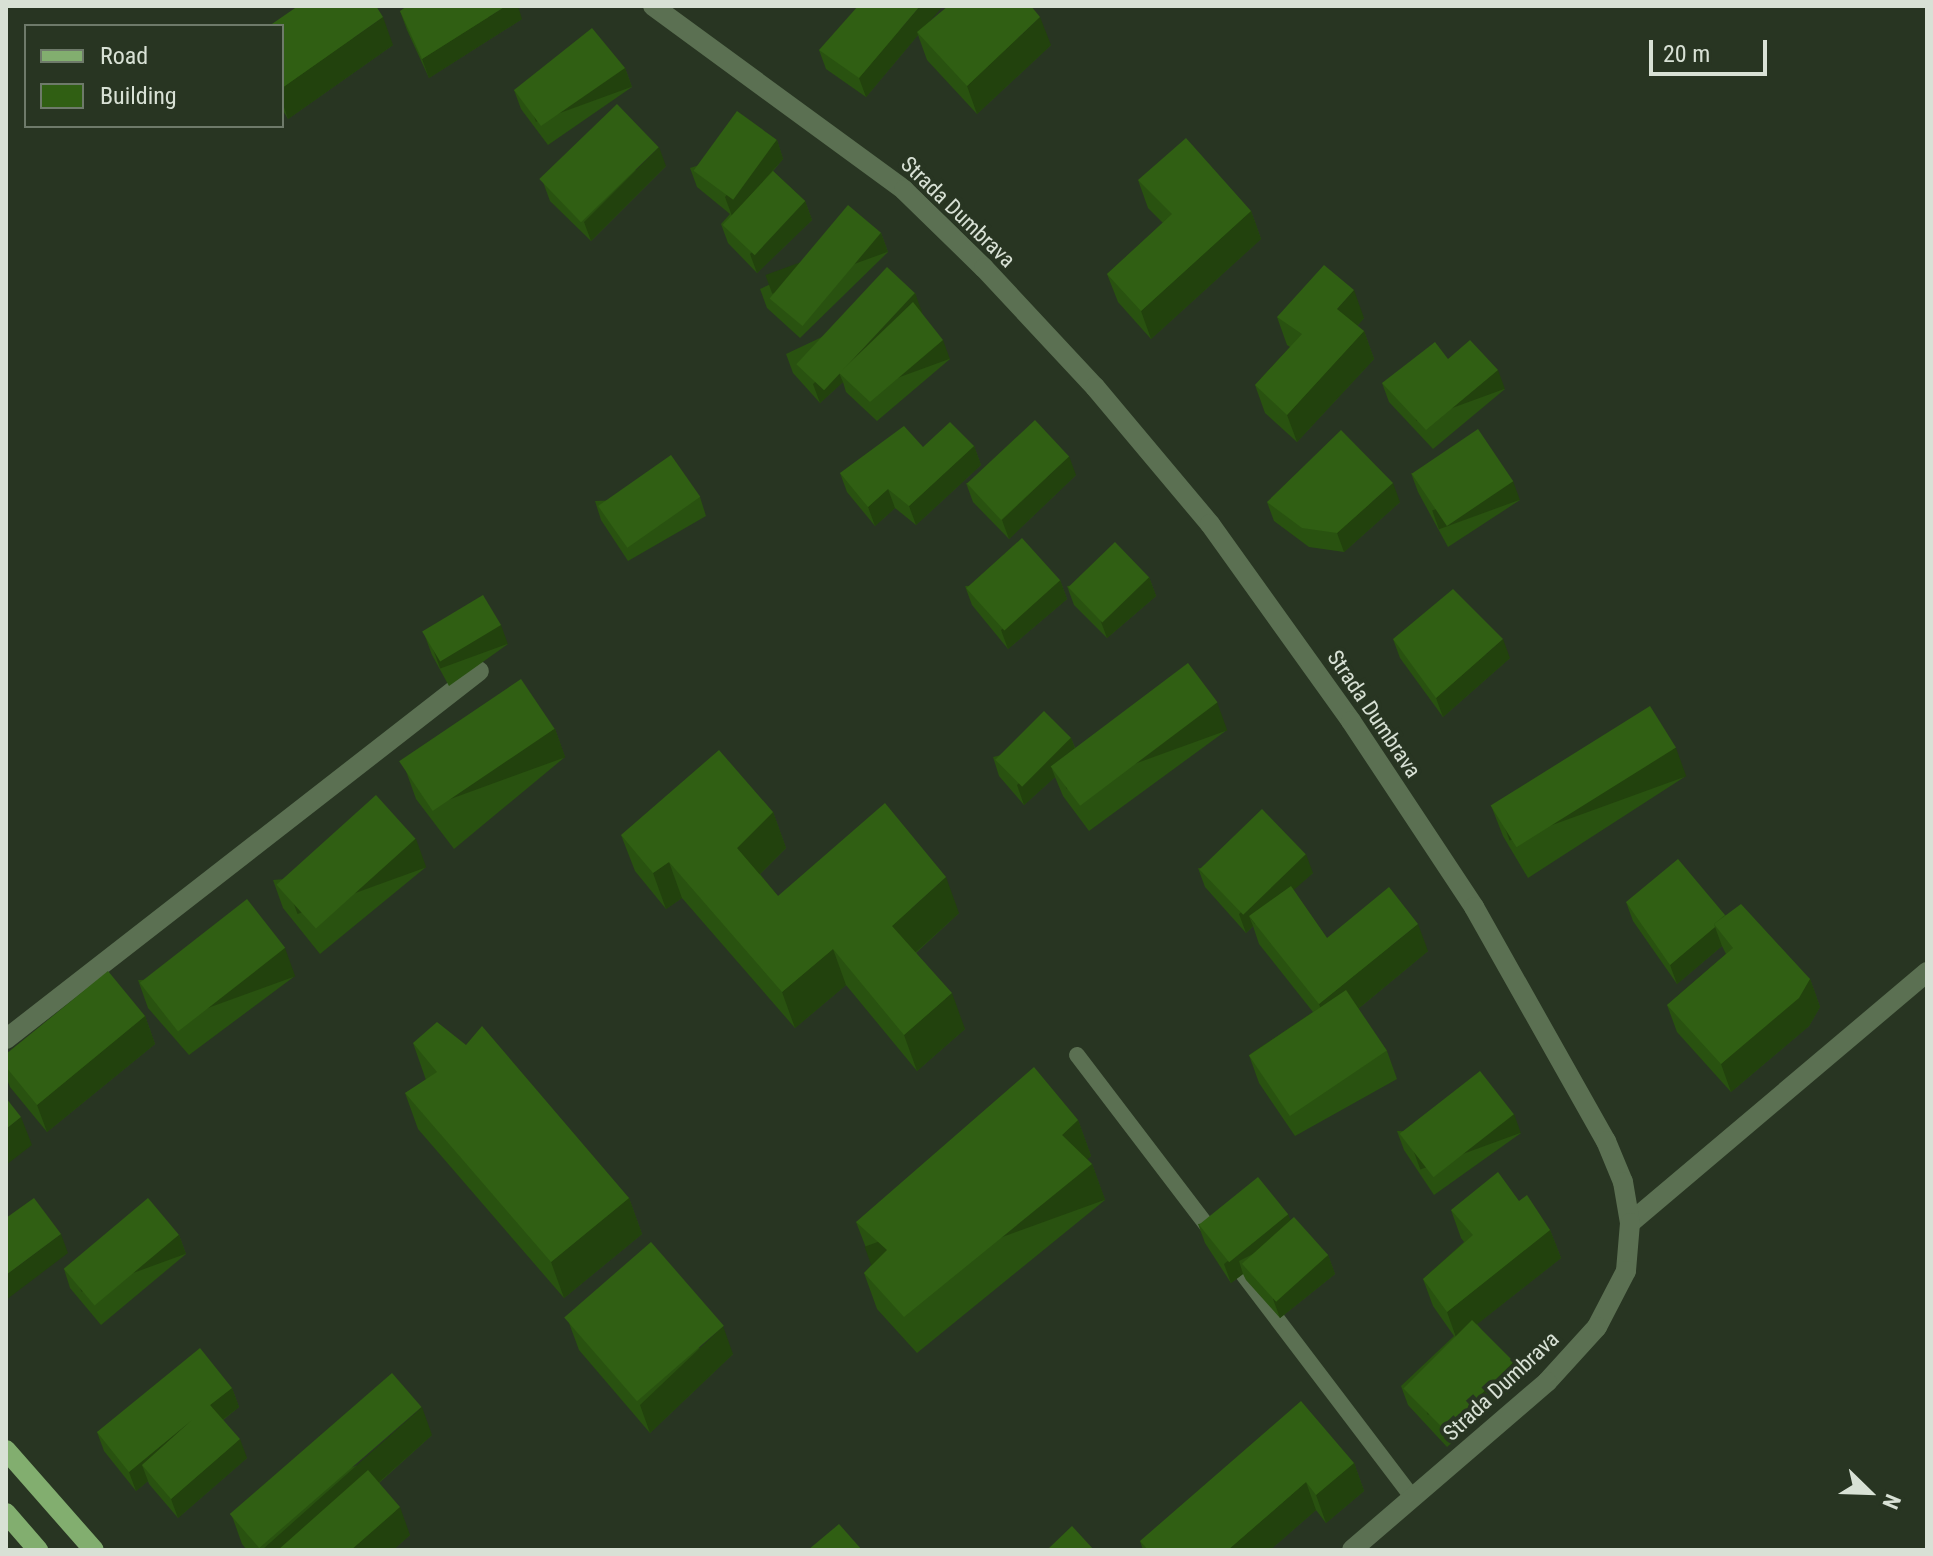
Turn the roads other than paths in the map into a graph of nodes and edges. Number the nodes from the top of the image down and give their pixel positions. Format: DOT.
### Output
graph roads {
  1 [pos="653,6"];
  2 [pos="479,671"];
  3 [pos="1927,972"];
  4 [pos="6,1039"];
  5 [pos="1077,1055"];
  6 [pos="1630,1223"];
  7 [pos="6,1450"];
  8 [pos="1413,1498"];
  9 [pos="6,1513"];
  10 [pos="38,1550"];
  11 [pos="94,1550"];
  12 [pos="1352,1550"];
  1 -- 6 [label="street, Strada Dumbrava"];
  2 -- 4 [label="street"];
  3 -- 6 [label="street"];
  5 -- 8 [label="lane"];
  6 -- 8 [label="street, Strada Dumbrava"];
  7 -- 11 [label="main road"];
  8 -- 12 [label="street, Strada Dumbrava"];
  9 -- 10 [label="main road"];
}
